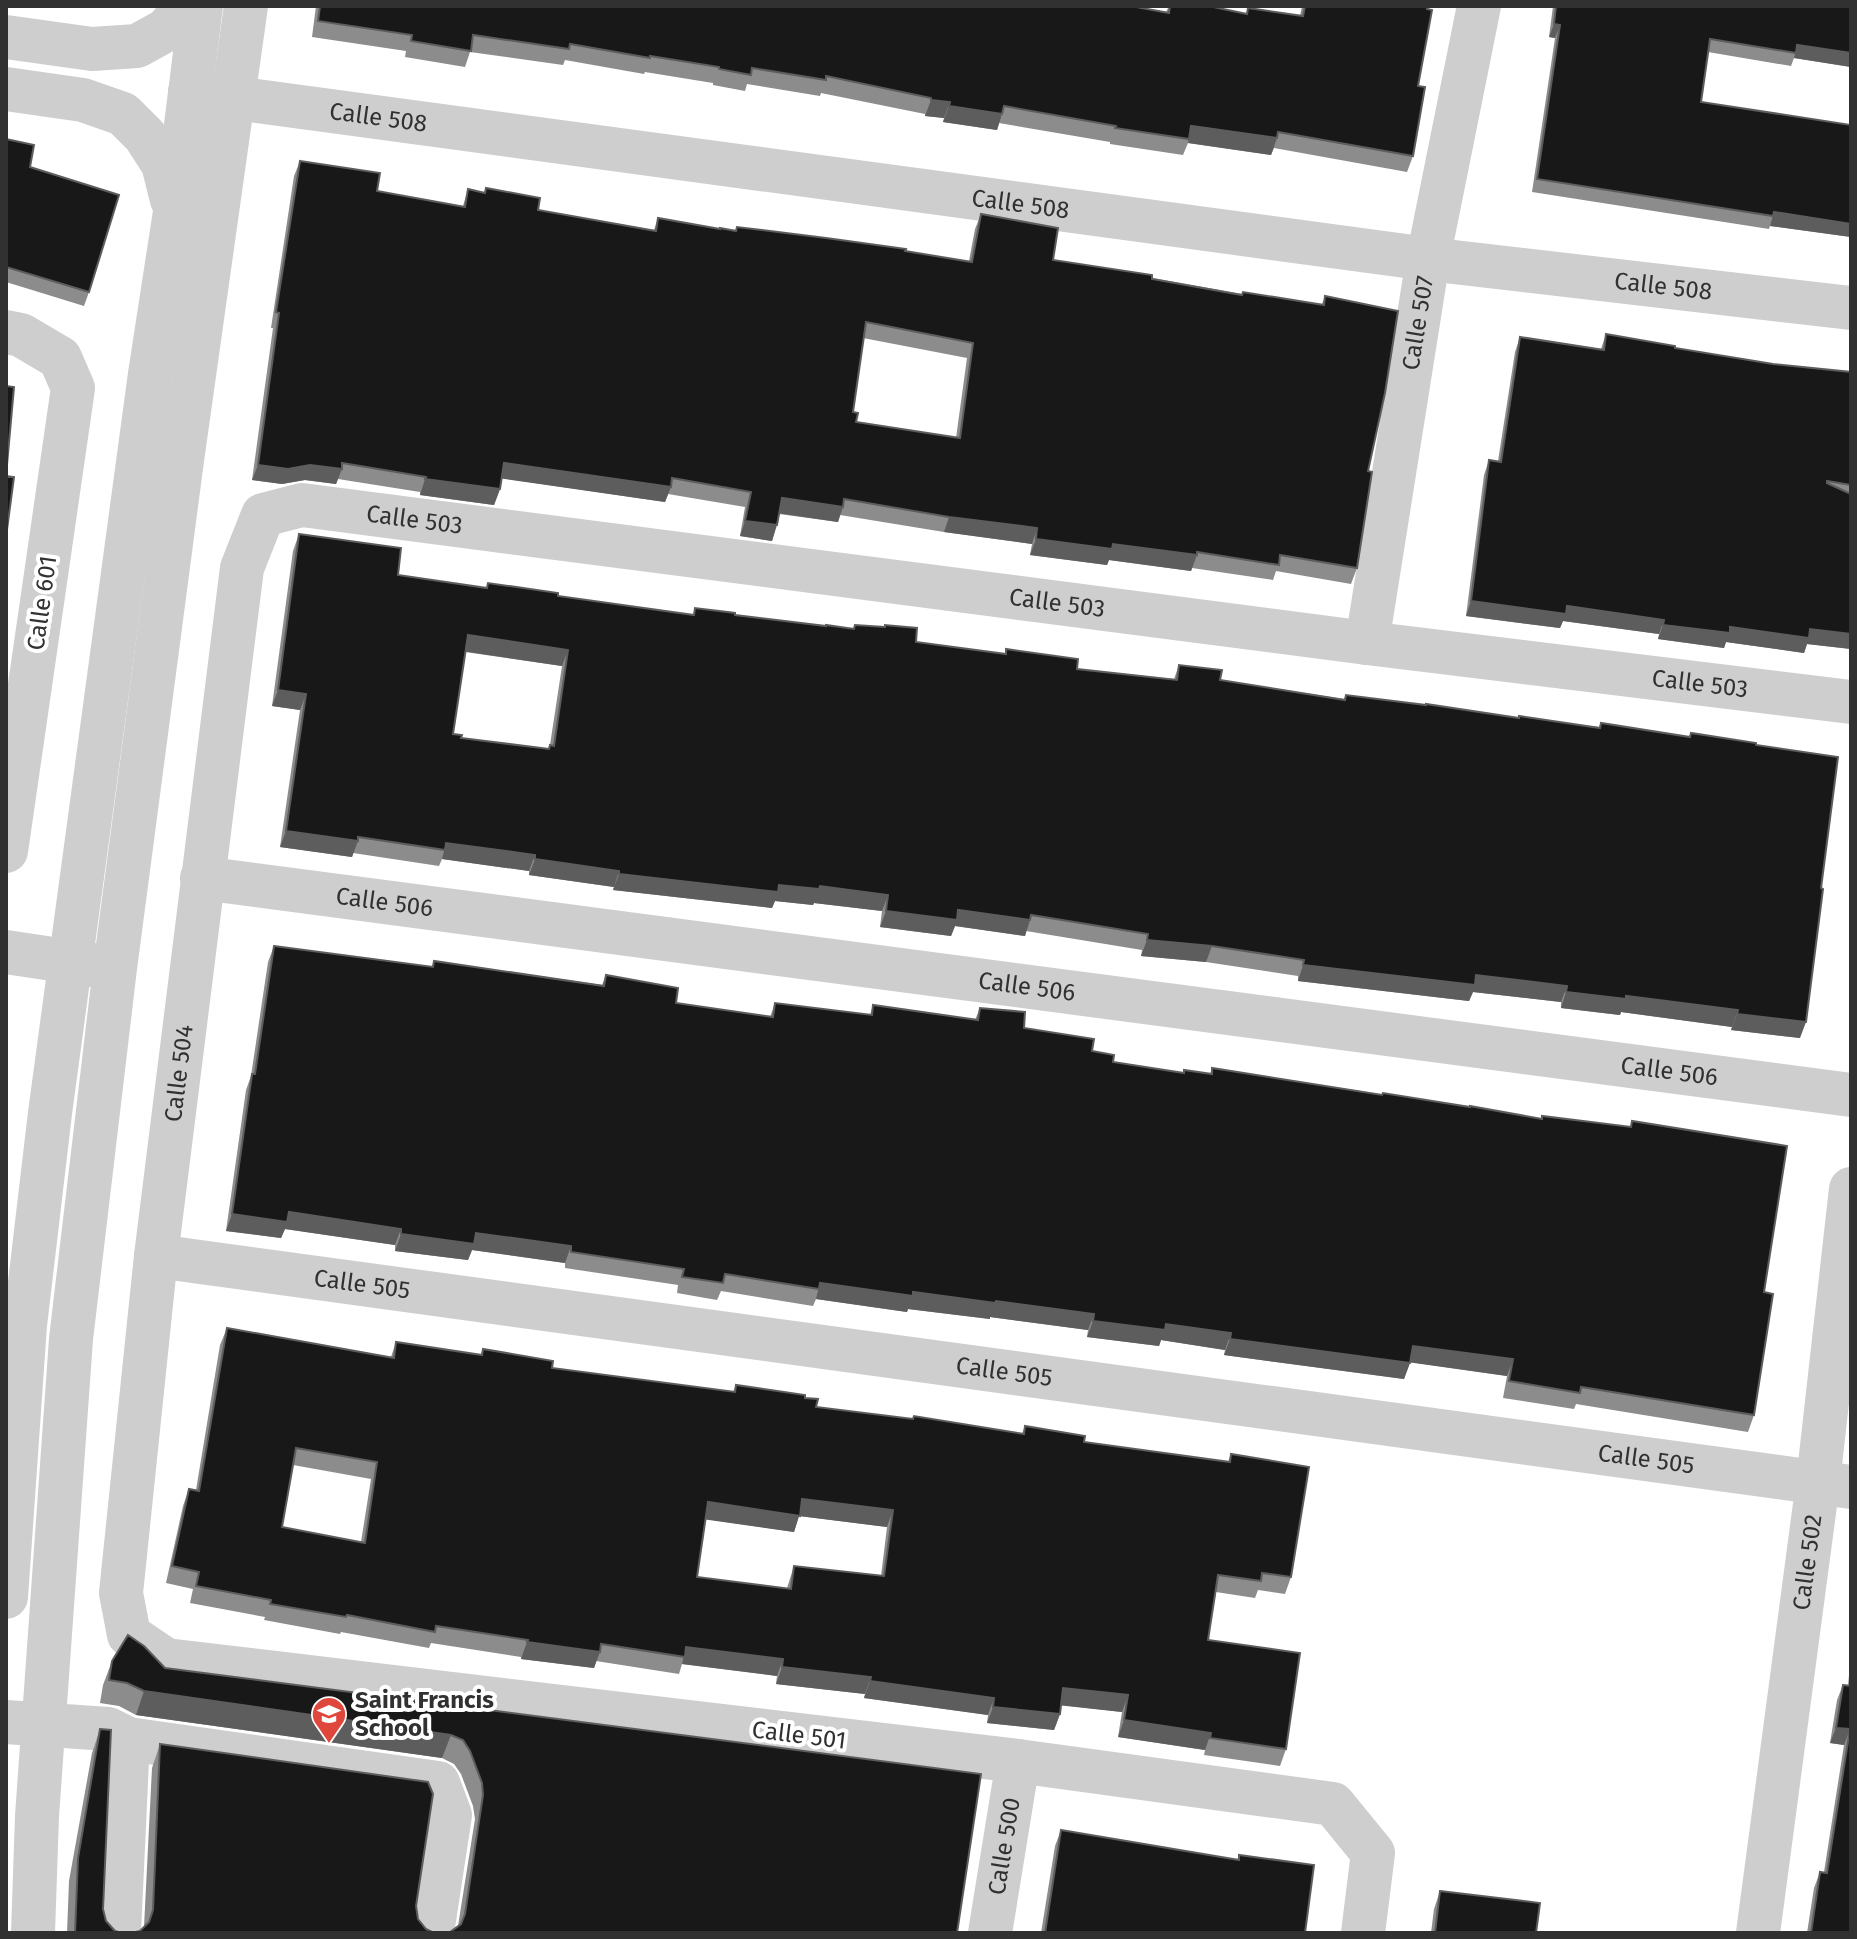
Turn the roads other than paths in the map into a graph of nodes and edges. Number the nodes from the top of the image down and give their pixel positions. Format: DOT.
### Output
graph roads {
  1 [pos="187,6"];
  2 [pos="201,6"];
  3 [pos="246,6"];
  4 [pos="1479,6"];
  5 [pos="6,37"];
  6 [pos="6,89"];
  7 [pos="190,92"];
  8 [pos="234,97"];
  9 [pos="175,212"];
  10 [pos="1428,259"];
  11 [pos="1851,308"];
  12 [pos="6,332"];
  13 [pos="263,515"];
  14 [pos="1367,643"];
  15 [pos="1851,702"];
  16 [pos="6,851"];
  17 [pos="202,878"];
  18 [pos="6,952"];
  19 [pos="71,962"];
  20 [pos="115,968"];
  21 [pos="1851,1095"];
  22 [pos="1851,1189"];
  23 [pos="156,1256"];
  24 [pos="1834,1484"];
  25 [pos="6,1597"];
  26 [pos="129,1635"];
  27 [pos="25,1723"];
  28 [pos="128,1739"];
  29 [pos="1018,1761"];
  30 [pos="22,1815"];
  31 [pos="33,1933"];
  32 [pos="119,1933"];
  33 [pos="432,1933"];
  34 [pos="990,1933"];
  35 [pos="1363,1933"];
  36 [pos="1758,1933"];
  1 -- 5 [label="street"];
  2 -- 7 [label="street"];
  3 -- 8 [label="street"];
  4 -- 10 [label="street, Calle 507"];
  6 -- 9 [label="street"];
  7 -- 8 [label="street, Calle 508"];
  7 -- 9 [label="street"];
  8 -- 10 [label="street, Calle 508"];
  8 -- 20 [label="street"];
  9 -- 19 [label="street"];
  10 -- 11 [label="street, Calle 508"];
  10 -- 14 [label="street, Calle 507"];
  12 -- 16 [label="street, Calle 601"];
  13 -- 14 [label="street, Calle 503"];
  13 -- 17 [label="street, Calle 504"];
  14 -- 15 [label="street, Calle 503"];
  17 -- 21 [label="street, Calle 506"];
  17 -- 23 [label="street, Calle 504"];
  18 -- 19 [label="street"];
  19 -- 20 [label="street"];
  19 -- 25 [label="street"];
  20 -- 27 [label="street"];
  22 -- 24 [label="street, Calle 502"];
  23 -- 24 [label="street, Calle 505"];
  23 -- 26 [label="street, Calle 504"];
  24 -- 36 [label="street, Calle 502"];
  26 -- 29 [label="street, Calle 501"];
  27 -- 28 [label="street"];
  27 -- 30 [label="street"];
  28 -- 32 [label="street"];
  28 -- 33 [label="street"];
  29 -- 34 [label="street, Calle 500"];
  29 -- 35 [label="street, Calle 501"];
  30 -- 31 [label="street"];
}
